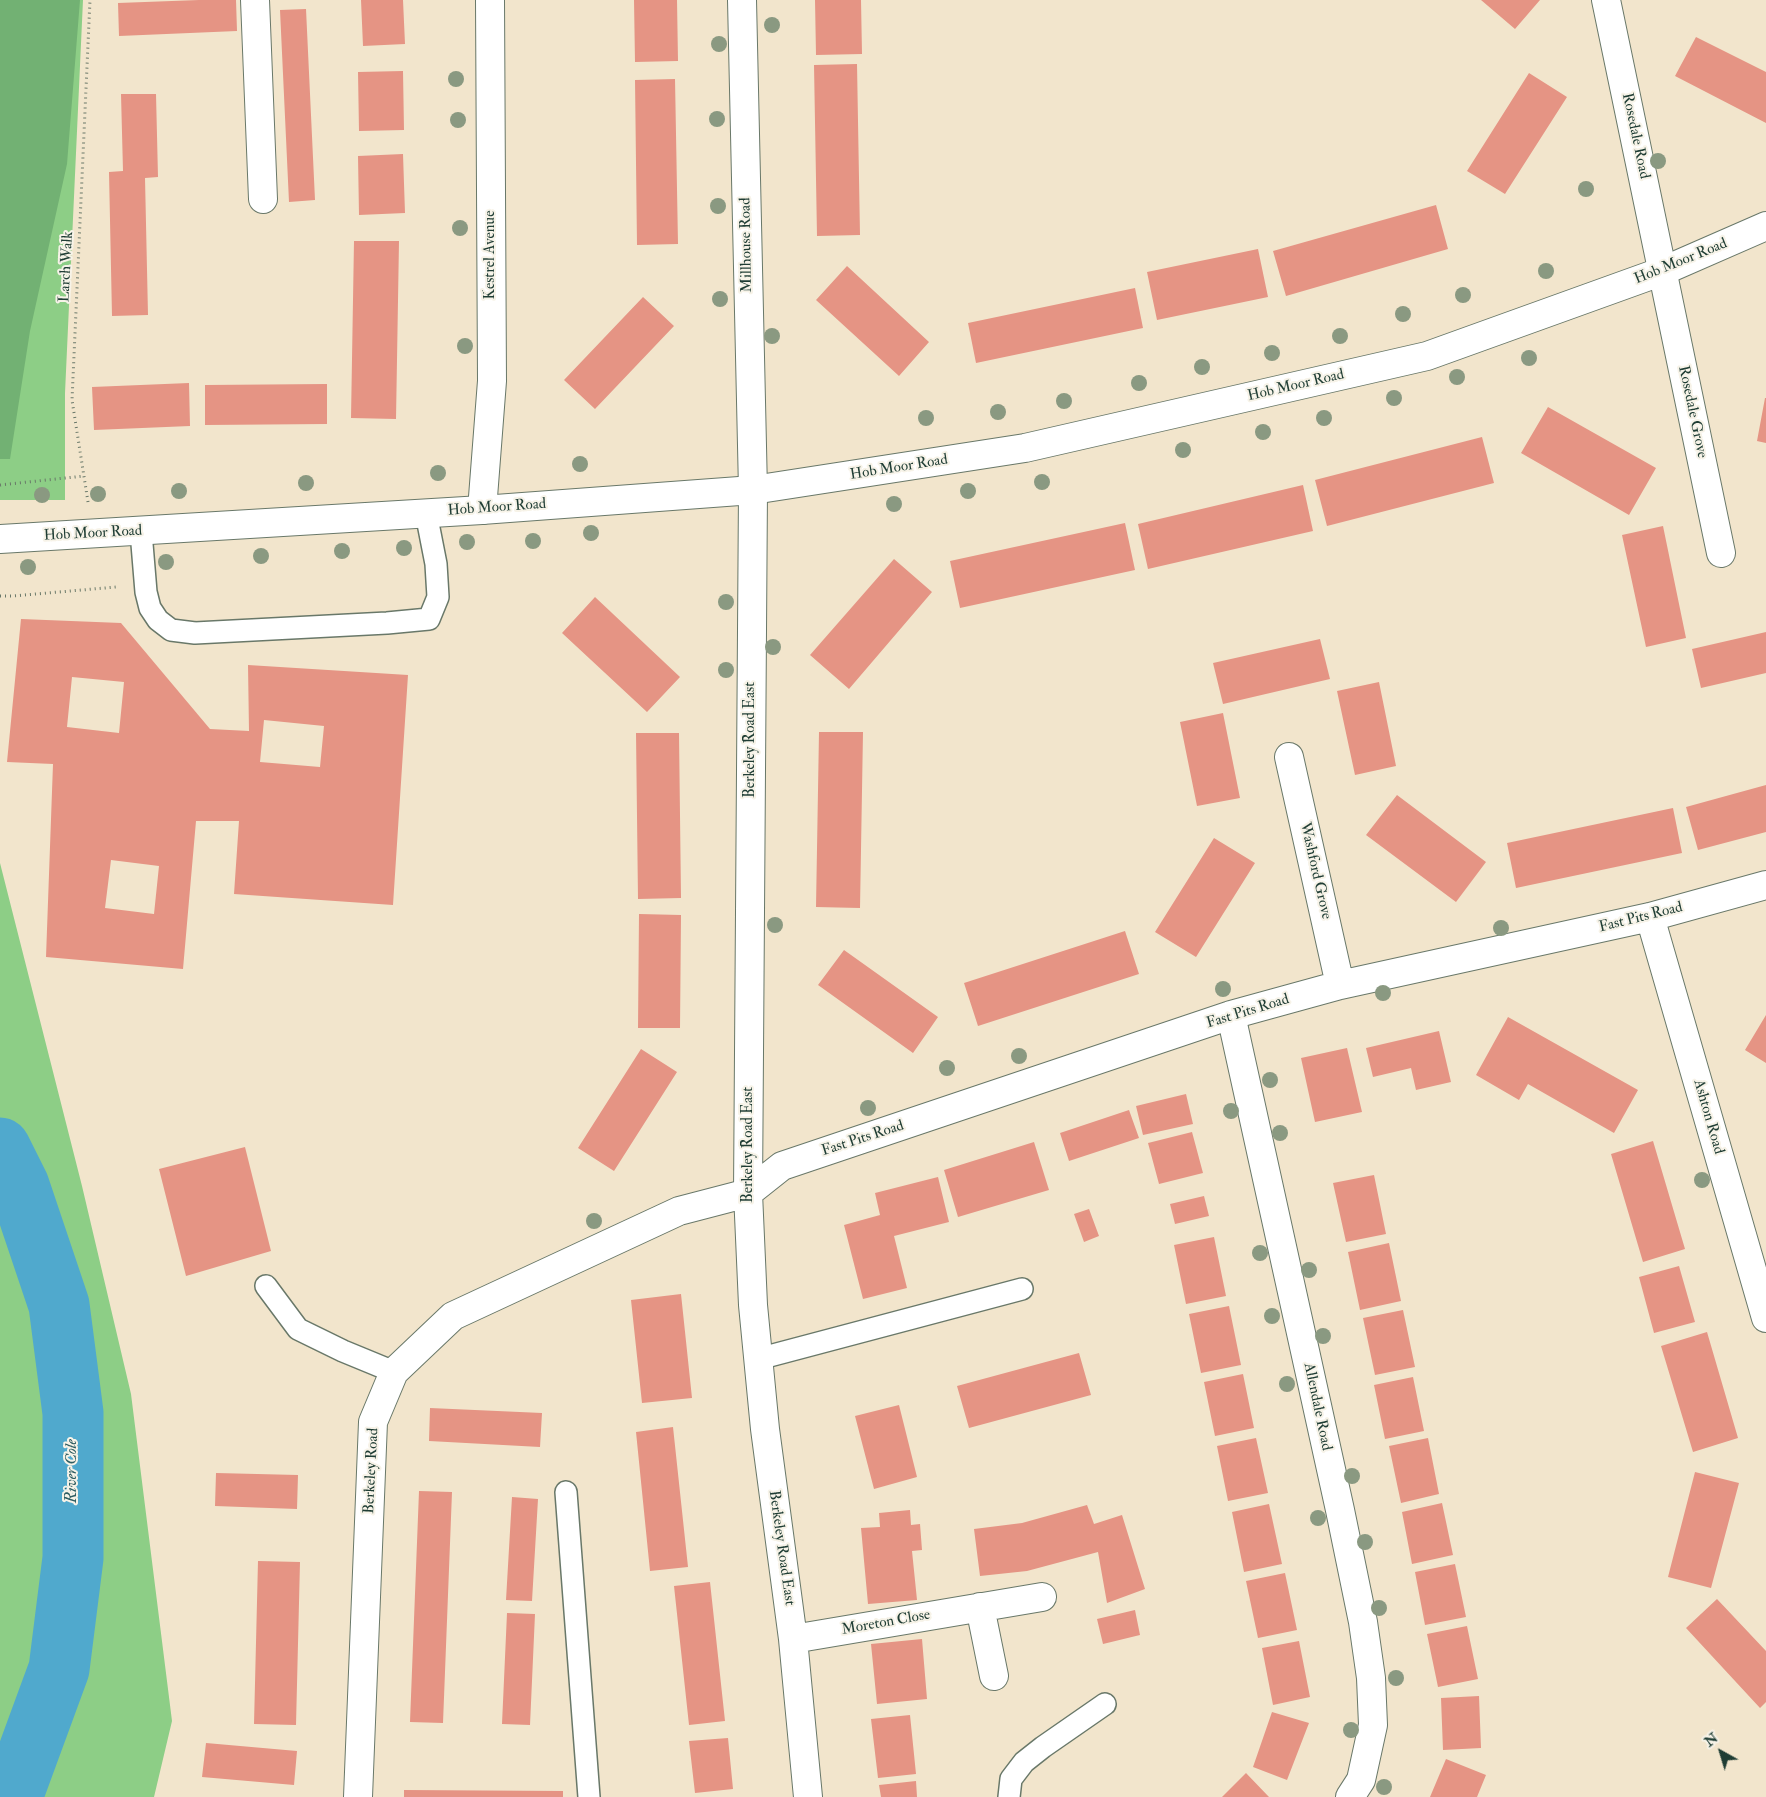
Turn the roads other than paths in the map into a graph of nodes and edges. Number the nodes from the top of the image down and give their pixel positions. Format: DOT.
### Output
graph roads {
  1 [pos="255,0"];
  2 [pos="490,0"];
  3 [pos="742,0"];
  4 [pos="1606,0"];
  5 [pos="263,199"];
  6 [pos="1766,226"];
  7 [pos="1663,271"];
  8 [pos="753,490"];
  9 [pos="482,510"];
  10 [pos="426,513"];
  11 [pos="141,532"];
  12 [pos="0,540"];
  13 [pos="1721,553"];
  14 [pos="1289,757"];
  15 [pos="1766,885"];
  16 [pos="1650,917"];
  17 [pos="1340,984"];
  18 [pos="1231,1015"];
  19 [pos="748,1193"];
  20 [pos="266,1286"];
  21 [pos="1022,1288"];
  22 [pos="1766,1318"];
  23 [pos="758,1359"];
  24 [pos="394,1372"];
  25 [pos="566,1492"];
  26 [pos="1042,1597"];
  27 [pos="980,1607"];
  28 [pos="793,1640"];
  29 [pos="994,1676"];
  30 [pos="1105,1704"];
  31 [pos="358,1797"];
  32 [pos="589,1797"];
  33 [pos="808,1797"];
  34 [pos="1008,1797"];
  35 [pos="1350,1797"];
  1 -- 5 [label="street"];
  2 -- 9 [label="street, Kestrel Avenue"];
  3 -- 8 [label="street, Millhouse Road"];
  4 -- 7 [label="street, Rosedale Road"];
  6 -- 7 [label="street, Hob Moor Road"];
  7 -- 8 [label="street, Hob Moor Road"];
  7 -- 13 [label="street, Rosedale Grove"];
  8 -- 9 [label="street, Hob Moor Road"];
  8 -- 19 [label="street, Berkeley Road East"];
  9 -- 10 [label="street, Hob Moor Road"];
  10 -- 11 [label="street, Hob Moor Road"];
  10 -- 11 [label="lane"];
  11 -- 12 [label="street, Hob Moor Road"];
  14 -- 17 [label="street, Washford Grove"];
  15 -- 16 [label="street, Fast Pits Road"];
  16 -- 17 [label="street, Fast Pits Road"];
  16 -- 22 [label="street, Ashton Road"];
  17 -- 18 [label="street, Fast Pits Road"];
  18 -- 19 [label="street, Fast Pits Road"];
  18 -- 35 [label="street, Allendale Road"];
  19 -- 23 [label="street, Berkeley Road East"];
  19 -- 24 [label="street, Berkeley Road"];
  20 -- 24 [label="lane"];
  21 -- 23 [label="lane"];
  23 -- 28 [label="street, Berkeley Road East"];
  24 -- 31 [label="street, Berkeley Road"];
  25 -- 32 [label="lane"];
  26 -- 27 [label="street, Moreton Close"];
  27 -- 28 [label="street, Moreton Close"];
  27 -- 29 [label="street"];
  28 -- 33 [label="street, Berkeley Road East"];
  30 -- 34 [label="lane"];
}
